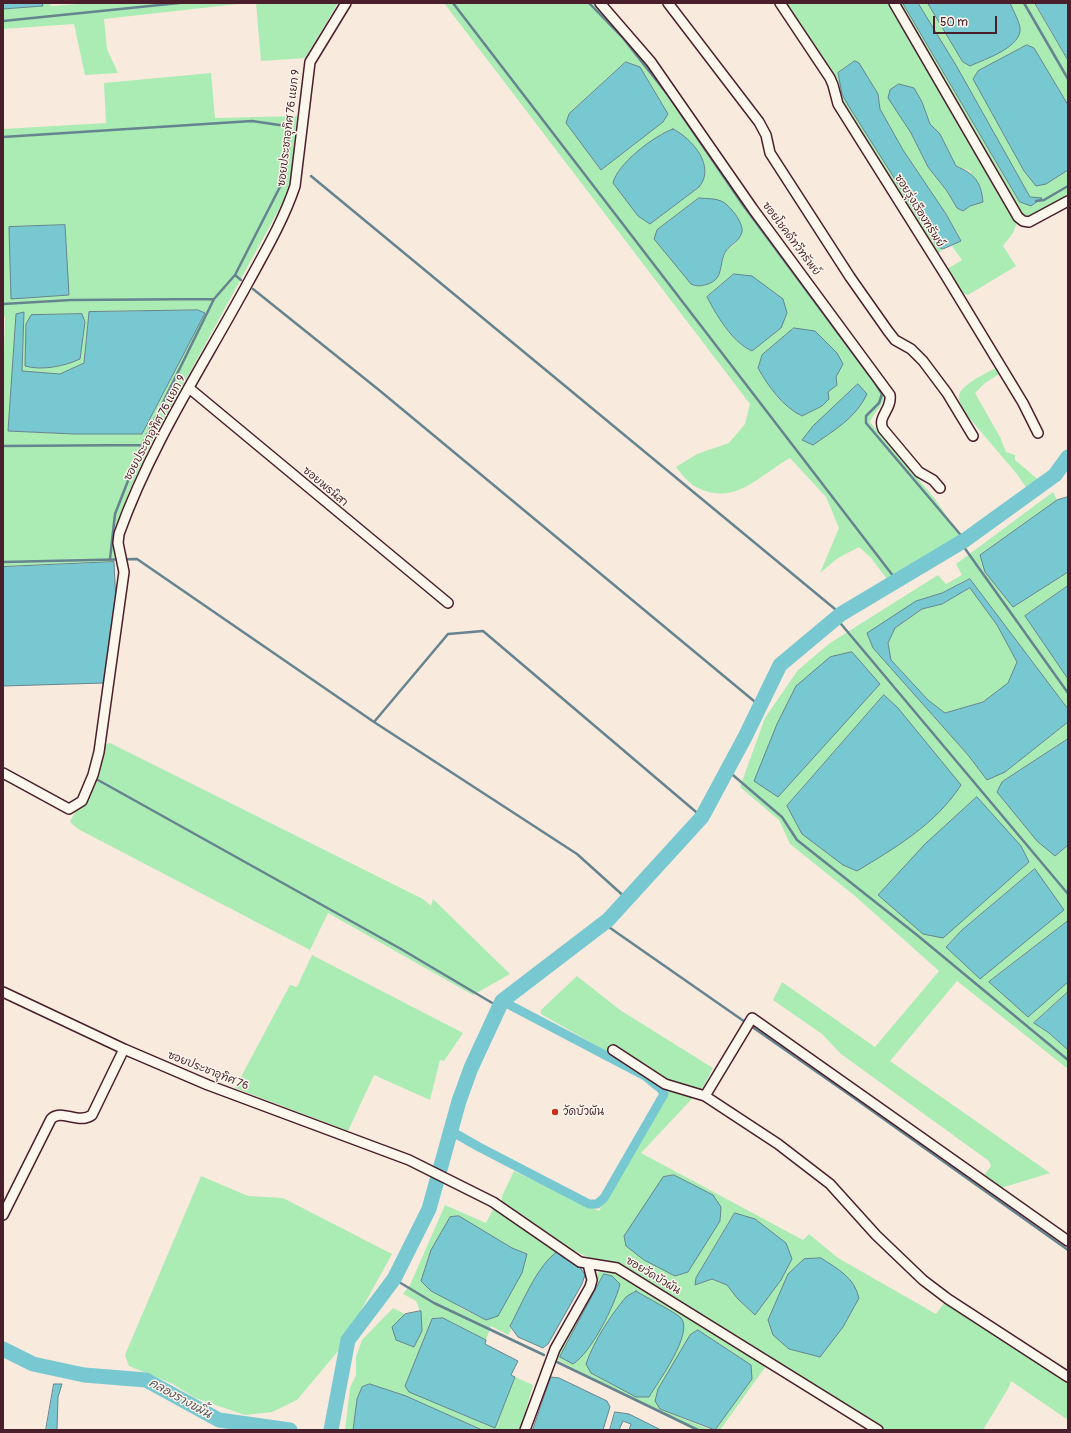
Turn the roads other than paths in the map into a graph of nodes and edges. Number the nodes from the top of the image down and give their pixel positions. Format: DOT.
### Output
graph roads {
  1 [pos="346,3"];
  2 [pos="600,3"];
  3 [pos="668,3"];
  4 [pos="780,3"];
  5 [pos="894,3"];
  6 [pos="1068,201"];
  7 [pos="189,388"];
  8 [pos="1038,433"];
  9 [pos="973,436"];
  10 [pos="940,488"];
  11 [pos="448,603"];
  12 [pos="3,773"];
  13 [pos="3,992"];
  14 [pos="124,1049"];
  15 [pos="613,1050"];
  16 [pos="705,1096"];
  17 [pos="409,1160"];
  18 [pos="3,1215"];
  19 [pos="1068,1242"];
  20 [pos="588,1264"];
  21 [pos="1068,1377"];
  22 [pos="525,1430"];
  23 [pos="878,1430"];
  1 -- 7 [label="street, ซอยประชาอุทิศ 76 แยก 9"];
  2 -- 10 [label="street, ซอยโชคดีทวีทรัพย์"];
  3 -- 9 [label="street"];
  4 -- 8 [label="street, ซอยรุ่งเรืองทรัพย์"];
  5 -- 6 [label="street"];
  7 -- 11 [label="street, ซอยพรนิสา"];
  7 -- 12 [label="street, ซอยประชาอุทิศ 76 แยก 9"];
  13 -- 14 [label="street, ซอยประชาอุทิศ 76"];
  14 -- 17 [label="street, ซอยประชาอุทิศ 76"];
  14 -- 18 [label="street"];
  15 -- 16 [label="street"];
  16 -- 19 [label="street"];
  16 -- 21 [label="street"];
  17 -- 20 [label="street, ซอยวัดบัวผัน"];
  20 -- 22 [label="street"];
  20 -- 23 [label="street, ซอยวัดบัวผัน"];
}
